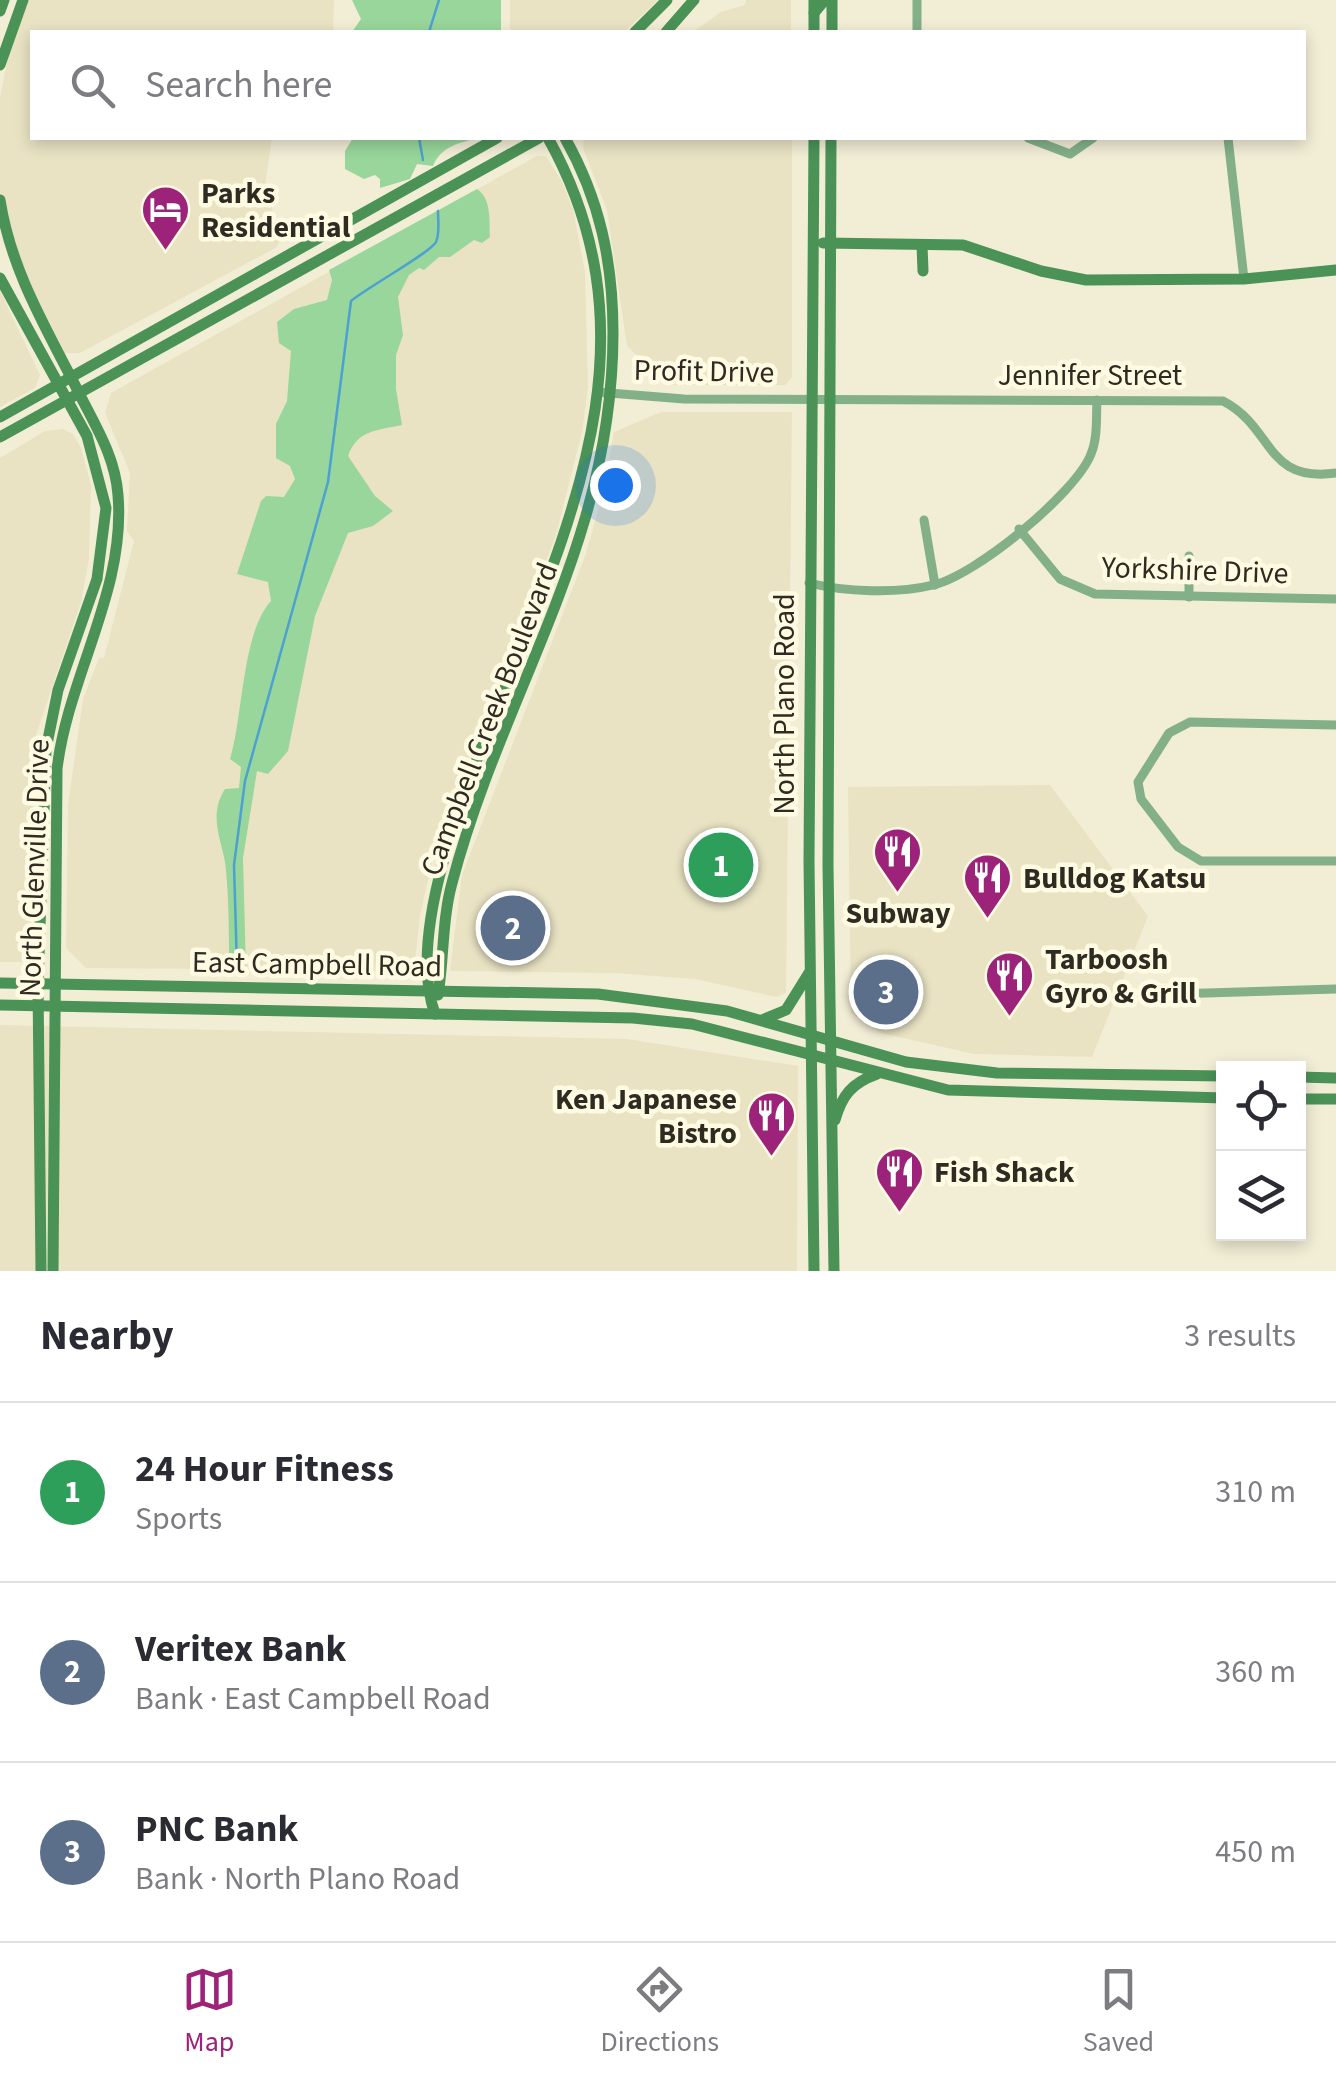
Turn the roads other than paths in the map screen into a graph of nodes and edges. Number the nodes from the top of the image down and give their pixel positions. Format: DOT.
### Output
graph roads {
  1 [pos="4,0"];
  2 [pos="23,0"];
  3 [pos="667,0"];
  4 [pos="694,0"];
  5 [pos="834,0"];
  6 [pos="917,0"];
  7 [pos="814,6"];
  8 [pos="0,11"];
  9 [pos="637,30"];
  10 [pos="668,30"];
  11 [pos="832,30"];
  12 [pos="917,30"];
  13 [pos="0,65"];
  14 [pos="493,140"];
  15 [pos="535,140"];
  16 [pos="549,140"];
  17 [pos="565,140"];
  18 [pos="814,140"];
  19 [pos="831,140"];
  20 [pos="1033,140"];
  21 [pos="1090,140"];
  22 [pos="1228,140"];
  23 [pos="0,200"];
  24 [pos="830,242"];
  25 [pos="814,245"];
  26 [pos="922,245"];
  27 [pos="608,254"];
  28 [pos="595,256"];
  29 [pos="1336,270"];
  30 [pos="923,271"];
  31 [pos="0,278"];
  32 [pos="1244,280"];
  33 [pos="70,377"];
  34 [pos="56,386"];
  35 [pos="78,392"];
  36 [pos="597,392"];
  37 [pos="611,394"];
  38 [pos="810,398"];
  39 [pos="829,399"];
  40 [pos="65,400"];
  41 [pos="1097,400"];
  42 [pos="0,417"];
  43 [pos="0,438"];
  44 [pos="1336,473"];
  45 [pos="577,503"];
  46 [pos="591,507"];
  47 [pos="924,520"];
  48 [pos="1019,529"];
  49 [pos="1189,556"];
  50 [pos="810,583"];
  51 [pos="935,585"];
  52 [pos="828,587"];
  53 [pos="1189,597"];
  54 [pos="1336,599"];
  55 [pos="515,691"];
  56 [pos="1336,725"];
  57 [pos="449,837"];
  58 [pos="464,843"];
  59 [pos="809,861"];
  60 [pos="1336,861"];
  61 [pos="828,866"];
  62 [pos="812,970"];
  63 [pos="0,984"];
  64 [pos="38,984"];
  65 [pos="55,984"];
  66 [pos="1336,989"];
  67 [pos="433,990"];
  68 [pos="1141,995"];
  69 [pos="55,1004"];
  70 [pos="38,1005"];
  71 [pos="0,1006"];
  72 [pos="434,1014"];
  73 [pos="762,1020"];
  74 [pos="812,1034"];
  75 [pos="830,1038"];
  76 [pos="812,1056"];
  77 [pos="831,1060"];
  78 [pos="878,1074"];
  79 [pos="1044,1074"];
  80 [pos="1174,1076"];
  81 [pos="1216,1076"];
  82 [pos="1306,1078"];
  83 [pos="1336,1078"];
  84 [pos="1043,1095"];
  85 [pos="1174,1097"];
  86 [pos="1216,1098"];
  87 [pos="1306,1098"];
  88 [pos="1336,1099"];
  89 [pos="832,1134"];
  90 [pos="54,1142"];
  91 [pos="39,1148"];
  92 [pos="41,1271"];
  93 [pos="53,1271"];
  94 [pos="814,1271"];
  95 [pos="834,1271"];
  1 -- 8 [label="main road"];
  2 -- 13 [label="main road"];
  3 -- 9 [label="main road"];
  4 -- 10 [label="main road"];
  5 -- 7 [label="main road"];
  5 -- 11 [label="main road"];
  6 -- 12 [label="street"];
  14 -- 33 [label="main road"];
  15 -- 35 [label="main road"];
  16 -- 28 [label="main road, Campbell Creek Boulevard"];
  17 -- 27 [label="main road, Campbell Creek Boulevard"];
  18 -- 25 [label="main road, North Plano Road"];
  19 -- 24 [label="main road, North Plano Road"];
  20 -- 21 [label="street"];
  22 -- 32 [label="street"];
  23 -- 33 [label="main road, North Glenville Drive"];
  24 -- 25 [label="main road"];
  24 -- 26 [label="main road"];
  24 -- 39 [label="main road, North Plano Road"];
  25 -- 38 [label="main road, North Plano Road"];
  26 -- 30 [label="main road"];
  26 -- 32 [label="main road"];
  27 -- 28 [label="main road"];
  27 -- 37 [label="main road, Campbell Creek Boulevard"];
  28 -- 36 [label="main road, Campbell Creek Boulevard"];
  29 -- 32 [label="main road"];
  31 -- 34 [label="main road, North Glenville Drive"];
  33 -- 34 [label="main road"];
  33 -- 35 [label="main road, North Glenville Drive"];
  34 -- 40 [label="main road, North Glenville Drive"];
  34 -- 42 [label="main road"];
  35 -- 40 [label="main road"];
  35 -- 65 [label="main road, North Glenville Drive"];
  36 -- 37 [label="street, Profit Drive"];
  36 -- 45 [label="main road, Campbell Creek Boulevard"];
  37 -- 38 [label="street, Profit Drive"];
  37 -- 46 [label="main road, Campbell Creek Boulevard"];
  38 -- 39 [label="street, Jennifer Street"];
  38 -- 50 [label="main road, North Plano Road"];
  39 -- 41 [label="street, Jennifer Street"];
  39 -- 52 [label="main road, North Plano Road"];
  40 -- 43 [label="main road"];
  40 -- 64 [label="main road, North Glenville Drive"];
  41 -- 44 [label="street, Jennifer Street"];
  41 -- 48 [label="street"];
  45 -- 46 [label="main road"];
  45 -- 55 [label="main road, Campbell Creek Boulevard"];
  46 -- 55 [label="main road, Campbell Creek Boulevard"];
  47 -- 51 [label="street"];
  48 -- 51 [label="street"];
  48 -- 53 [label="street, Yorkshire Drive"];
  49 -- 53 [label="street"];
  50 -- 52 [label="street"];
  50 -- 59 [label="main road, North Plano Road"];
  51 -- 52 [label="street"];
  52 -- 61 [label="main road, North Plano Road"];
  53 -- 54 [label="street, Yorkshire Drive"];
  55 -- 57 [label="main road, Campbell Creek Boulevard"];
  55 -- 58 [label="main road, Campbell Creek Boulevard"];
  56 -- 60 [label="street"];
  57 -- 58 [label="main road"];
  57 -- 67 [label="main road, Campbell Creek Boulevard"];
  58 -- 67 [label="main road, Campbell Creek Boulevard"];
  59 -- 61 [label="main road"];
  59 -- 62 [label="main road, North Plano Road"];
  61 -- 75 [label="main road, North Plano Road"];
  62 -- 73 [label="main road"];
  62 -- 74 [label="main road, North Plano Road"];
  63 -- 64 [label="main road, East Campbell Road"];
  64 -- 65 [label="main road, East Campbell Road"];
  64 -- 70 [label="main road, North Glenville Drive"];
  65 -- 67 [label="main road, East Campbell Road"];
  65 -- 69 [label="main road, North Glenville Drive"];
  66 -- 68 [label="street"];
  67 -- 72 [label="main road, Campbell Creek Boulevard"];
  67 -- 73 [label="main road, East Campbell Road"];
  69 -- 70 [label="main road, East Campbell Road"];
  69 -- 72 [label="main road, East Campbell Road"];
  69 -- 90 [label="main road, North Glenville Drive"];
  70 -- 71 [label="main road, East Campbell Road"];
  70 -- 91 [label="main road, North Glenville Drive"];
  72 -- 76 [label="main road, East Campbell Road"];
  73 -- 74 [label="main road, East Campbell Road"];
  74 -- 75 [label="main road, East Campbell Road"];
  74 -- 76 [label="main road, North Plano Road"];
  75 -- 77 [label="main road, North Plano Road"];
  75 -- 79 [label="main road, East Campbell Road"];
  76 -- 77 [label="main road, East Campbell Road"];
  76 -- 94 [label="main road, North Plano Road"];
  77 -- 78 [label="main road, East Campbell Road"];
  77 -- 89 [label="main road, North Plano Road"];
  78 -- 84 [label="main road, East Campbell Road"];
  78 -- 89 [label="main road"];
  79 -- 80 [label="main road, East Campbell Road"];
  79 -- 84 [label="main road"];
  80 -- 81 [label="main road, East Campbell Road"];
  80 -- 85 [label="main road"];
  82 -- 83 [label="main road"];
  84 -- 85 [label="main road, East Campbell Road"];
  85 -- 86 [label="main road, East Campbell Road"];
  87 -- 88 [label="main road"];
  89 -- 95 [label="main road, North Plano Road"];
  90 -- 91 [label="main road"];
  90 -- 93 [label="main road, North Glenville Drive"];
  91 -- 92 [label="main road, North Glenville Drive"];
}
